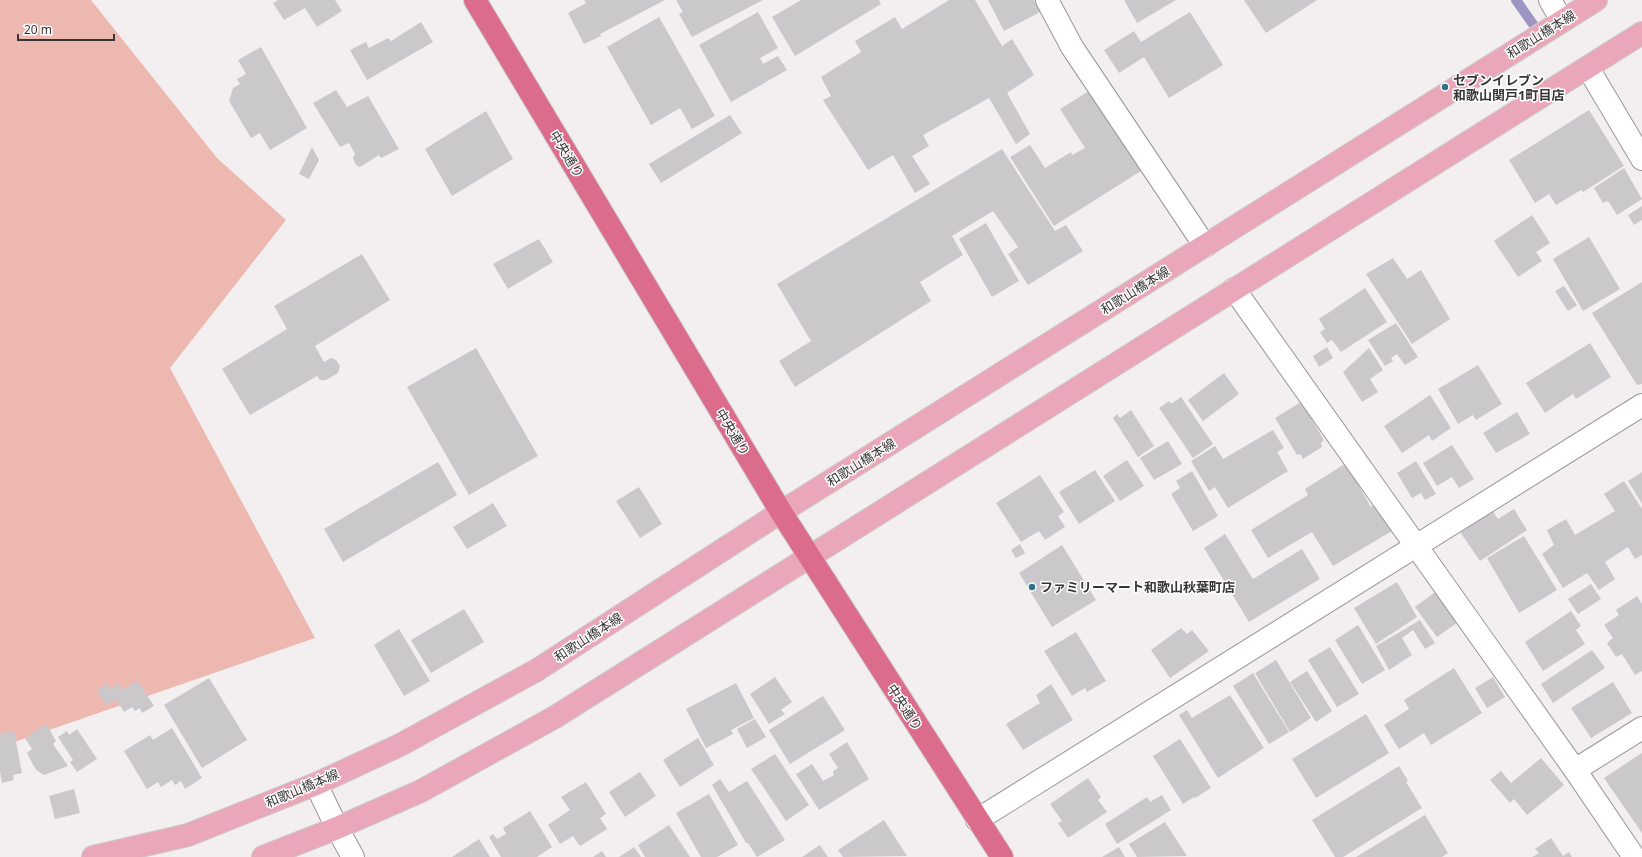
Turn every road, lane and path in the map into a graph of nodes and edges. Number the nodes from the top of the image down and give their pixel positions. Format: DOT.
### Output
graph roads {
  1 [pos="475,0"];
  2 [pos="1047,0"];
  3 [pos="1550,0"];
  4 [pos="1596,0"];
  5 [pos="1562,21"];
  6 [pos="1642,33"];
  7 [pos="1588,68"];
  8 [pos="1642,159"];
  9 [pos="1205,246"];
  10 [pos="1234,289"];
  11 [pos="1642,406"];
  12 [pos="781,512"];
  13 [pos="1417,547"];
  14 [pos="809,557"];
  15 [pos="1642,728"];
  16 [pos="1575,770"];
  17 [pos="316,784"];
  18 [pos="977,820"];
  19 [pos="337,828"];
  20 [pos="93,857"];
  21 [pos="263,857"];
  22 [pos="353,857"];
  23 [pos="1002,857"];
  24 [pos="1634,857"];
  1 -- 12 [label="highway, 中央通り"];
  2 -- 9 [label="street"];
  3 -- 5 [label="street"];
  4 -- 5 [label="main road, 和歌山橋本線"];
  5 -- 9 [label="main road, 和歌山橋本線"];
  6 -- 7 [label="main road"];
  7 -- 8 [label="street"];
  7 -- 10 [label="main road"];
  9 -- 12 [label="main road, 和歌山橋本線"];
  10 -- 13 [label="street"];
  10 -- 14 [label="main road"];
  11 -- 13 [label="street"];
  12 -- 14 [label="highway, 中央通り"];
  12 -- 17 [label="main road, 和歌山橋本線"];
  13 -- 16 [label="street"];
  13 -- 18 [label="street"];
  14 -- 18 [label="highway, 中央通り"];
  14 -- 19 [label="main road"];
  15 -- 16 [label="street"];
  16 -- 24 [label="street"];
  17 -- 19 [label="street"];
  17 -- 20 [label="main road, 和歌山橋本線"];
  18 -- 23 [label="highway, 中央通り"];
  19 -- 21 [label="main road"];
  19 -- 22 [label="street"];
}
